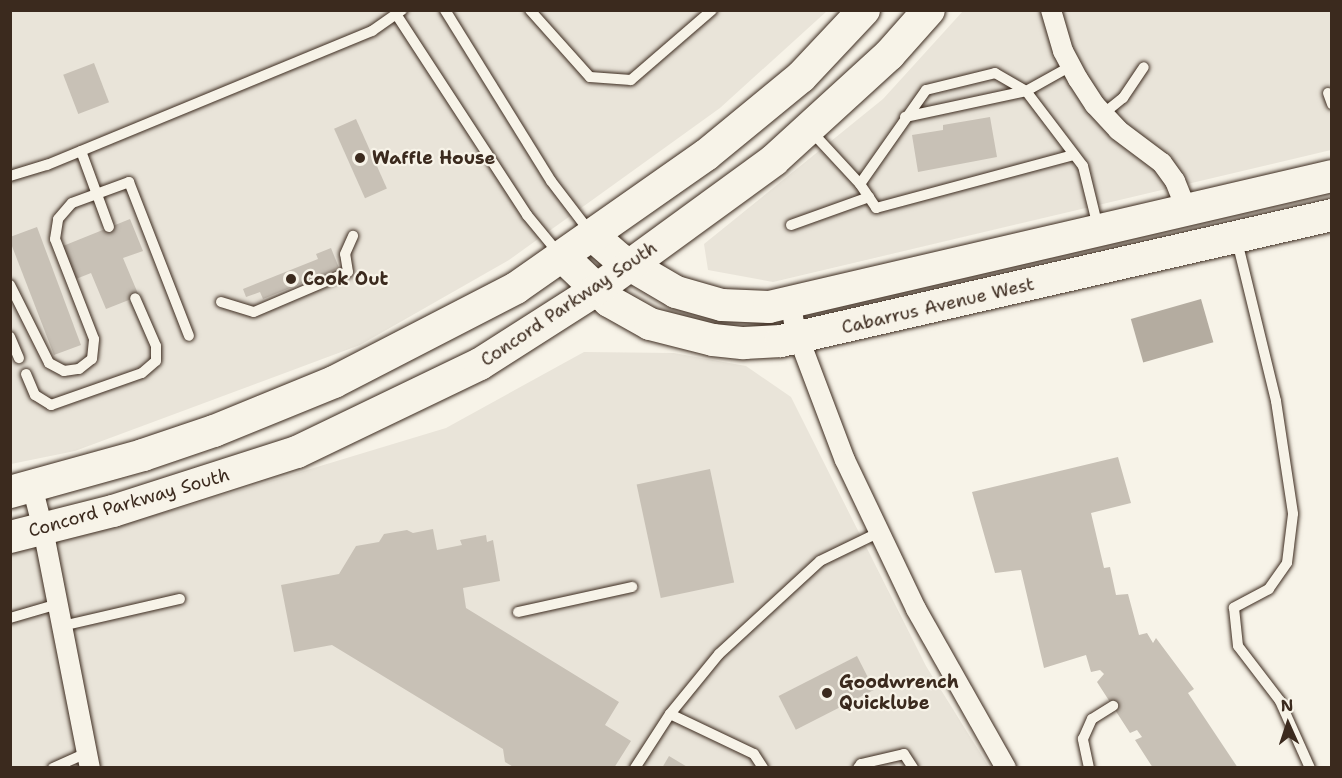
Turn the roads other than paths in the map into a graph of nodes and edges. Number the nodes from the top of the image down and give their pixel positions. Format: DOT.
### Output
graph roads {
  1 [pos="445,10"];
  2 [pos="530,10"];
  3 [pos="712,10"];
  4 [pos="864,10"];
  5 [pos="929,10"];
  6 [pos="1051,10"];
  7 [pos="399,12"];
  8 [pos="1071,66"];
  9 [pos="1144,67"];
  10 [pos="1026,91"];
  11 [pos="1103,114"];
  12 [pos="904,117"];
  13 [pos="808,128"];
  14 [pos="81,151"];
  15 [pos="1074,155"];
  16 [pos="10,176"];
  17 [pos="1332,176"];
  18 [pos="860,184"];
  19 [pos="97,194"];
  20 [pos="868,196"];
  21 [pos="1332,196"];
  22 [pos="1186,208"];
  23 [pos="1332,215"];
  24 [pos="791,225"];
  25 [pos="109,227"];
  26 [pos="1098,231"];
  27 [pos="592,235"];
  28 [pos="353,236"];
  29 [pos="1236,237"];
  30 [pos="563,257"];
  31 [pos="630,266"];
  32 [pos="10,285"];
  33 [pos="1020,287"];
  34 [pos="596,290"];
  35 [pos="135,298"];
  36 [pos="221,302"];
  37 [pos="791,304"];
  38 [pos="189,336"];
  39 [pos="10,337"];
  40 [pos="798,338"];
  41 [pos="19,358"];
  42 [pos="26,374"];
  43 [pos="21,489"];
  44 [pos="43,529"];
  45 [pos="880,532"];
  46 [pos="10,537"];
  47 [pos="632,587"];
  48 [pos="180,598"];
  49 [pos="58,604"];
  50 [pos="518,612"];
  51 [pos="10,618"];
  52 [pos="62,626"];
  53 [pos="1113,706"];
  54 [pos="670,714"];
  55 [pos="88,760"];
  56 [pos="53,768"];
  57 [pos="635,768"];
  58 [pos="763,768"];
  59 [pos="858,768"];
  60 [pos="913,768"];
  61 [pos="1006,768"];
  62 [pos="1089,768"];
  63 [pos="1310,768"];
  1 -- 27 [label="lane"];
  2 -- 3 [label="lane"];
  4 -- 27 [label="main road"];
  5 -- 13 [label="main road, Concord Parkway South"];
  6 -- 8 [label="street"];
  7 -- 14 [label="lane"];
  7 -- 30 [label="lane"];
  8 -- 10 [label="lane"];
  8 -- 11 [label="street"];
  9 -- 11 [label="lane"];
  10 -- 12 [label="lane"];
  10 -- 12 [label="lane"];
  10 -- 15 [label="lane"];
  11 -- 22 [label="street"];
  12 -- 18 [label="lane"];
  13 -- 18 [label="lane"];
  13 -- 31 [label="main road, Concord Parkway South"];
  14 -- 16 [label="lane"];
  14 -- 19 [label="lane"];
  15 -- 20 [label="lane"];
  15 -- 26 [label="lane"];
  17 -- 22 [label="main road, Cabarrus Avenue West"];
  18 -- 20 [label="lane"];
  19 -- 25 [label="lane"];
  19 -- 32 [label="lane"];
  19 -- 38 [label="lane"];
  20 -- 24 [label="lane"];
  21 -- 29 [label="main road"];
  22 -- 26 [label="main road, Cabarrus Avenue West"];
  22 -- 33 [label="main road"];
  23 -- 29 [label="main road, Cabarrus Avenue West"];
  26 -- 37 [label="main road, Cabarrus Avenue West"];
  27 -- 30 [label="main road"];
  27 -- 31 [label="main road, Cabarrus Avenue West"];
  28 -- 36 [label="lane"];
  29 -- 33 [label="main road, Cabarrus Avenue West"];
  29 -- 63 [label="lane"];
  30 -- 34 [label="main road, Cabarrus Avenue West"];
  30 -- 43 [label="main road"];
  31 -- 34 [label="main road, Concord Parkway South"];
  31 -- 37 [label="main road, Cabarrus Avenue West"];
  33 -- 40 [label="main road, Cabarrus Avenue West"];
  34 -- 40 [label="main road, Cabarrus Avenue West"];
  34 -- 44 [label="main road, Concord Parkway South"];
  35 -- 42 [label="lane"];
  37 -- 40 [label="street"];
  39 -- 41 [label="lane"];
  40 -- 45 [label="street"];
  43 -- 44 [label="street"];
  44 -- 46 [label="main road, Concord Parkway South"];
  44 -- 49 [label="street"];
  45 -- 54 [label="lane"];
  45 -- 61 [label="street"];
  47 -- 50 [label="lane"];
  48 -- 52 [label="lane"];
  49 -- 51 [label="lane"];
  49 -- 52 [label="street"];
  52 -- 55 [label="street"];
  53 -- 62 [label="lane"];
  54 -- 57 [label="lane"];
  54 -- 58 [label="lane"];
  55 -- 56 [label="lane"];
  59 -- 60 [label="lane"];
}
